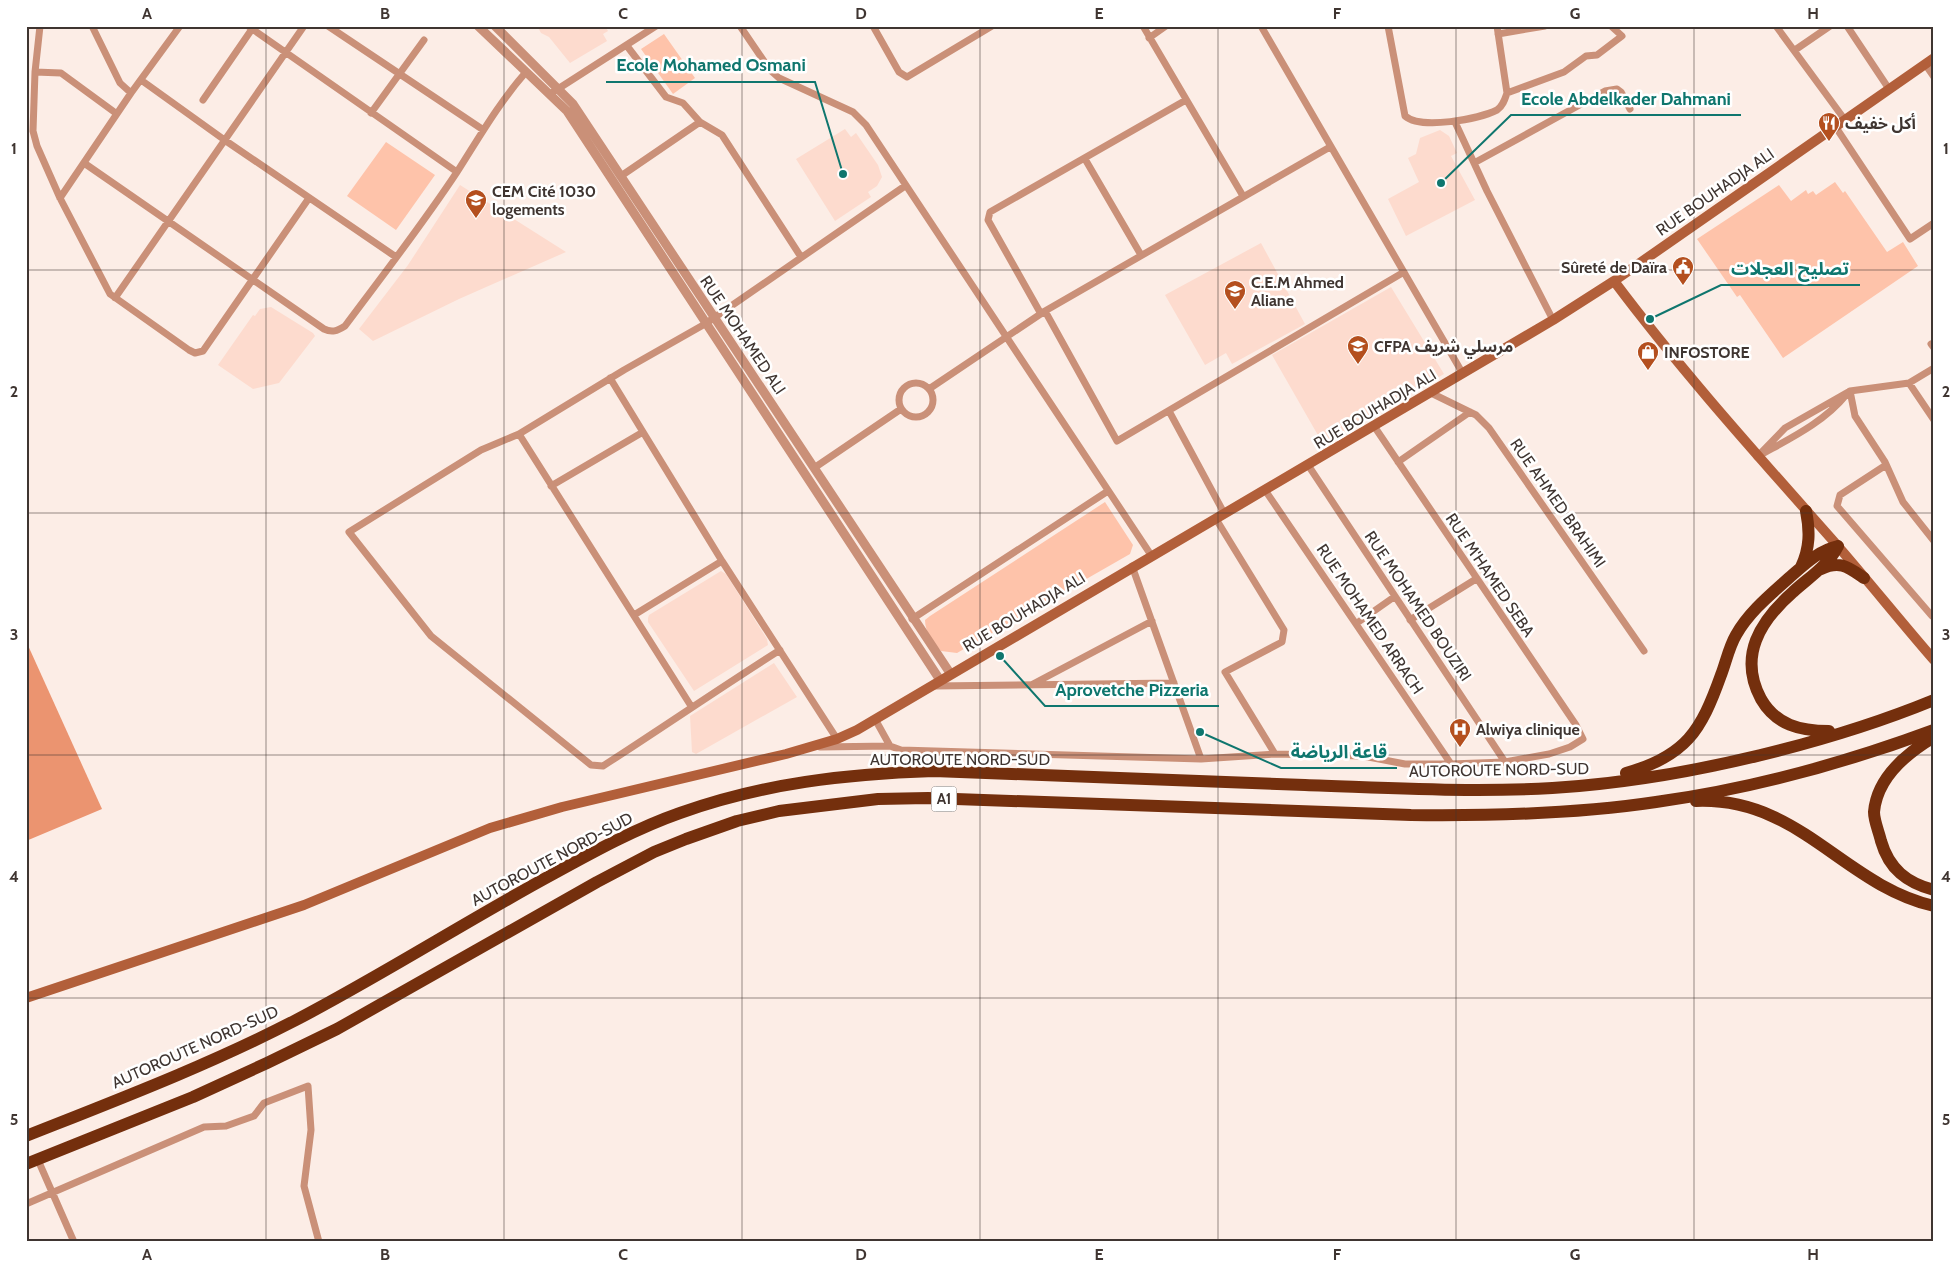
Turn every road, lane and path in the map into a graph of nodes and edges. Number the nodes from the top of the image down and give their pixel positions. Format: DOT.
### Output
graph roads {
  1 [pos="40,26"];
  2 [pos="92,26"];
  3 [pos="180,26"];
  4 [pos="304,26"];
  5 [pos="328,26"];
  6 [pos="478,26"];
  7 [pos="495,26"];
  8 [pos="656,26"];
  9 [pos="740,26"];
  10 [pos="873,26"];
  11 [pos="992,26"];
  12 [pos="1143,26"];
  13 [pos="1166,26"];
  14 [pos="1261,26"];
  15 [pos="1388,26"];
  16 [pos="1545,26"];
  17 [pos="1611,26"];
  18 [pos="1776,26"];
  19 [pos="1830,26"];
  20 [pos="1847,26"];
  21 [pos="250,28"];
  22 [pos="1498,30"];
  23 [pos="1149,38"];
  24 [pos="424,40"];
  25 [pos="627,46"];
  26 [pos="1795,50"];
  27 [pos="285,54"];
  28 [pos="1930,61"];
  29 [pos="35,72"];
  30 [pos="526,72"];
  31 [pos="401,73"];
  32 [pos="1934,77"];
  33 [pos="141,80"];
  34 [pos="559,88"];
  35 [pos="1890,89"];
  36 [pos="131,93"];
  37 [pos="1507,93"];
  38 [pos="550,94"];
  39 [pos="203,100"];
  40 [pos="1186,100"];
  41 [pos="1630,108"];
  42 [pos="371,113"];
  43 [pos="117,114"];
  44 [pos="1845,120"];
  45 [pos="700,122"];
  46 [pos="1455,122"];
  47 [pos="1835,126"];
  48 [pos="482,129"];
  49 [pos="226,141"];
  50 [pos="1330,147"];
  51 [pos="1085,159"];
  52 [pos="84,162"];
  53 [pos="1474,163"];
  54 [pos="457,172"];
  55 [pos="621,176"];
  56 [pos="905,186"];
  57 [pos="1243,196"];
  58 [pos="60,198"];
  59 [pos="309,198"];
  60 [pos="168,223"];
  61 [pos="1934,223"];
  62 [pos="1141,255"];
  63 [pos="396,257"];
  64 [pos="802,257"];
  65 [pos="1404,272"];
  66 [pos="252,280"];
  67 [pos="1614,281"];
  68 [pos="115,298"];
  69 [pos="1043,312"];
  70 [pos="714,318"];
  71 [pos="1553,320"];
  72 [pos="705,324"];
  73 [pos="1005,336"];
  74 [pos="1934,368"];
  75 [pos="1463,374"];
  76 [pos="610,378"];
  77 [pos="1909,383"];
  78 [pos="929,389"];
  79 [pos="1850,391"];
  80 [pos="1431,393"];
  81 [pos="901,409"];
  82 [pos="1169,411"];
  83 [pos="1470,412"];
  84 [pos="1934,420"];
  85 [pos="1374,426"];
  86 [pos="643,432"];
  87 [pos="519,434"];
  88 [pos="1757,457"];
  89 [pos="1398,462"];
  90 [pos="1886,464"];
  91 [pos="1308,465"];
  92 [pos="814,468"];
  93 [pos="551,486"];
  94 [pos="1108,490"];
  95 [pos="1265,490"];
  96 [pos="1806,511"];
  97 [pos="1220,516"];
  98 [pos="1934,541"];
  99 [pos="1838,546"];
  100 [pos="1152,555"];
  101 [pos="722,561"];
  102 [pos="1132,566"];
  103 [pos="1800,569"];
  104 [pos="1817,572"];
  105 [pos="1864,578"];
  106 [pos="1476,579"];
  107 [pos="1394,597"];
  108 [pos="634,615"];
  109 [pos="1933,617"];
  110 [pos="912,619"];
  111 [pos="1410,620"];
  112 [pos="1152,621"];
  113 [pos="1357,623"];
  114 [pos="780,650"];
  115 [pos="1644,651"];
  116 [pos="1934,660"];
  117 [pos="950,674"];
  118 [pos="940,680"];
  119 [pos="1174,683"];
  120 [pos="1032,685"];
  121 [pos="929,686"];
  122 [pos="1934,700"];
  123 [pos="691,706"];
  124 [pos="876,719"];
  125 [pos="1874,722"];
  126 [pos="1934,730"];
  127 [pos="1934,737"];
  128 [pos="837,739"];
  129 [pos="890,746"];
  130 [pos="810,747"];
  131 [pos="1275,754"];
  132 [pos="1201,759"];
  133 [pos="1505,762"];
  134 [pos="1451,764"];
  135 [pos="1580,786"];
  136 [pos="1656,802"];
  137 [pos="1934,890"];
  138 [pos="1934,906"];
  139 [pos="26,998"];
  140 [pos="26,1136"];
  141 [pos="32,1162"];
  142 [pos="53,1193"];
  143 [pos="26,1204"];
  144 [pos="74,1242"];
  145 [pos="319,1242"];
  1 -- 29 [label="street"];
  2 -- 36 [label="street"];
  3 -- 33 [label="street"];
  4 -- 27 [label="street"];
  5 -- 31 [label="street"];
  6 -- 30 [label="street"];
  7 -- 34 [label="street, RUE MOHAMED ALI"];
  8 -- 25 [label="street"];
  9 -- 56 [label="street"];
  10 -- 11 [label="street"];
  12 -- 23 [label="street"];
  13 -- 23 [label="street"];
  14 -- 50 [label="street"];
  15 -- 46 [label="street"];
  16 -- 22 [label="street"];
  17 -- 37 [label="street"];
  18 -- 26 [label="street"];
  19 -- 26 [label="street"];
  20 -- 35 [label="street"];
  21 -- 27 [label="street"];
  21 -- 39 [label="street"];
  22 -- 37 [label="street"];
  23 -- 40 [label="street"];
  24 -- 31 [label="street"];
  25 -- 34 [label="street"];
  25 -- 45 [label="street"];
  26 -- 44 [label="street"];
  27 -- 42 [label="street"];
  27 -- 49 [label="street"];
  28 -- 32 [label="street"];
  28 -- 35 [label="main road, RUE BOUHADJA ALI"];
  29 -- 43 [label="street"];
  29 -- 58 [label="street"];
  30 -- 38 [label="street"];
  30 -- 48 [label="street"];
  31 -- 42 [label="street"];
  31 -- 48 [label="street"];
  33 -- 36 [label="street"];
  33 -- 49 [label="street"];
  34 -- 38 [label="street"];
  34 -- 55 [label="street, RUE MOHAMED ALI"];
  35 -- 44 [label="main road, RUE BOUHADJA ALI"];
  36 -- 43 [label="street"];
  37 -- 46 [label="street"];
  38 -- 72 [label="street"];
  40 -- 51 [label="street"];
  40 -- 57 [label="street"];
  41 -- 53 [label="street"];
  42 -- 54 [label="street"];
  43 -- 52 [label="street"];
  44 -- 47 [label="main road, RUE BOUHADJA ALI"];
  45 -- 55 [label="street"];
  45 -- 64 [label="street"];
  46 -- 53 [label="street"];
  47 -- 61 [label="street"];
  47 -- 67 [label="main road, RUE BOUHADJA ALI"];
  48 -- 54 [label="street"];
  49 -- 59 [label="street"];
  49 -- 60 [label="street"];
  50 -- 57 [label="street"];
  50 -- 65 [label="street"];
  51 -- 62 [label="street"];
  51 -- 69 [label="street"];
  52 -- 58 [label="street"];
  52 -- 60 [label="street"];
  53 -- 71 [label="street"];
  54 -- 63 [label="street"];
  55 -- 70 [label="street, RUE MOHAMED ALI"];
  56 -- 64 [label="street"];
  56 -- 73 [label="street"];
  57 -- 62 [label="street"];
  58 -- 68 [label="street"];
  59 -- 63 [label="street"];
  59 -- 66 [label="street"];
  60 -- 66 [label="street"];
  60 -- 68 [label="street"];
  62 -- 69 [label="street"];
  63 -- 66 [label="street"];
  64 -- 70 [label="street"];
  65 -- 75 [label="street"];
  65 -- 82 [label="street"];
  66 -- 68 [label="street"];
  67 -- 71 [label="main road, RUE BOUHADJA ALI"];
  67 -- 88 [label="main road"];
  69 -- 73 [label="street"];
  69 -- 82 [label="street"];
  70 -- 72 [label="street"];
  70 -- 92 [label="street, RUE MOHAMED ALI"];
  71 -- 75 [label="main road, RUE BOUHADJA ALI"];
  72 -- 76 [label="street"];
  72 -- 118 [label="street"];
  73 -- 78 [label="street"];
  73 -- 94 [label="street"];
  74 -- 77 [label="street"];
  75 -- 80 [label="main road, RUE BOUHADJA ALI"];
  76 -- 86 [label="street"];
  76 -- 87 [label="street"];
  77 -- 79 [label="street"];
  77 -- 84 [label="street"];
  78 -- 81 [label="street"];
  78 -- 81 [label="street"];
  79 -- 88 [label="street"];
  79 -- 88 [label="street"];
  79 -- 90 [label="street"];
  80 -- 83 [label="street, RUE AHMED BRAHIMI"];
  80 -- 85 [label="main road, RUE BOUHADJA ALI"];
  81 -- 92 [label="street"];
  82 -- 97 [label="street"];
  83 -- 89 [label="street"];
  83 -- 115 [label="street, RUE AHMED BRAHIMI"];
  85 -- 89 [label="street, RUE M'HAMED SEBA"];
  85 -- 91 [label="main road, RUE BOUHADJA ALI"];
  86 -- 93 [label="street"];
  86 -- 101 [label="street"];
  87 -- 93 [label="street"];
  87 -- 123 [label="street"];
  88 -- 96 [label="main road"];
  89 -- 106 [label="street, RUE M'HAMED SEBA"];
  90 -- 98 [label="street"];
  90 -- 109 [label="street"];
  91 -- 95 [label="main road, RUE BOUHADJA ALI"];
  91 -- 107 [label="street, RUE MOHAMED BOUZIRI"];
  92 -- 110 [label="street, RUE MOHAMED ALI"];
  93 -- 108 [label="street"];
  94 -- 100 [label="street"];
  94 -- 110 [label="street"];
  95 -- 97 [label="main road, RUE BOUHADJA ALI"];
  95 -- 113 [label="street, RUE MOHAMED ARRACH"];
  96 -- 99 [label="main road"];
  96 -- 103 [label="highway"];
  97 -- 100 [label="main road, RUE BOUHADJA ALI"];
  97 -- 131 [label="street"];
  99 -- 103 [label="highway"];
  99 -- 104 [label="highway"];
  99 -- 105 [label="main road"];
  100 -- 102 [label="main road, RUE BOUHADJA ALI"];
  101 -- 108 [label="street"];
  101 -- 114 [label="street"];
  102 -- 112 [label="street"];
  102 -- 117 [label="main road, RUE BOUHADJA ALI"];
  103 -- 135 [label="highway"];
  104 -- 105 [label="highway"];
  104 -- 125 [label="highway"];
  105 -- 116 [label="main road"];
  106 -- 111 [label="street"];
  106 -- 133 [label="street, RUE M'HAMED SEBA"];
  107 -- 111 [label="street, RUE MOHAMED BOUZIRI"];
  107 -- 113 [label="street"];
  108 -- 123 [label="street"];
  110 -- 117 [label="street, RUE MOHAMED ALI"];
  111 -- 133 [label="street, RUE MOHAMED BOUZIRI"];
  112 -- 119 [label="street"];
  112 -- 120 [label="street"];
  113 -- 134 [label="street, RUE MOHAMED ARRACH"];
  114 -- 123 [label="street"];
  114 -- 128 [label="street"];
  117 -- 118 [label="main road, RUE BOUHADJA ALI"];
  118 -- 121 [label="main road, RUE BOUHADJA ALI"];
  119 -- 120 [label="street"];
  119 -- 132 [label="street"];
  120 -- 121 [label="street"];
  121 -- 124 [label="main road, RUE BOUHADJA ALI"];
  122 -- 125 [label="highway, AUTOROUTE NORD-SUD / A1"];
  124 -- 128 [label="main road, RUE BOUHADJA ALI"];
  124 -- 129 [label="street"];
  125 -- 135 [label="highway, AUTOROUTE NORD-SUD / A1"];
  126 -- 136 [label="highway, A1"];
  127 -- 137 [label="highway"];
  128 -- 130 [label="main road, RUE BOUHADJA ALI"];
  129 -- 130 [label="street"];
  129 -- 132 [label="street"];
  130 -- 139 [label="main road, RUE BOUHADJA ALI"];
  131 -- 132 [label="street"];
  131 -- 134 [label="street"];
  133 -- 134 [label="street"];
  135 -- 140 [label="highway, AUTOROUTE NORD-SUD / A1"];
  136 -- 138 [label="highway"];
  136 -- 141 [label="highway, A1"];
  141 -- 142 [label="street"];
  142 -- 143 [label="street"];
  142 -- 144 [label="street"];
  142 -- 145 [label="street"];
}
